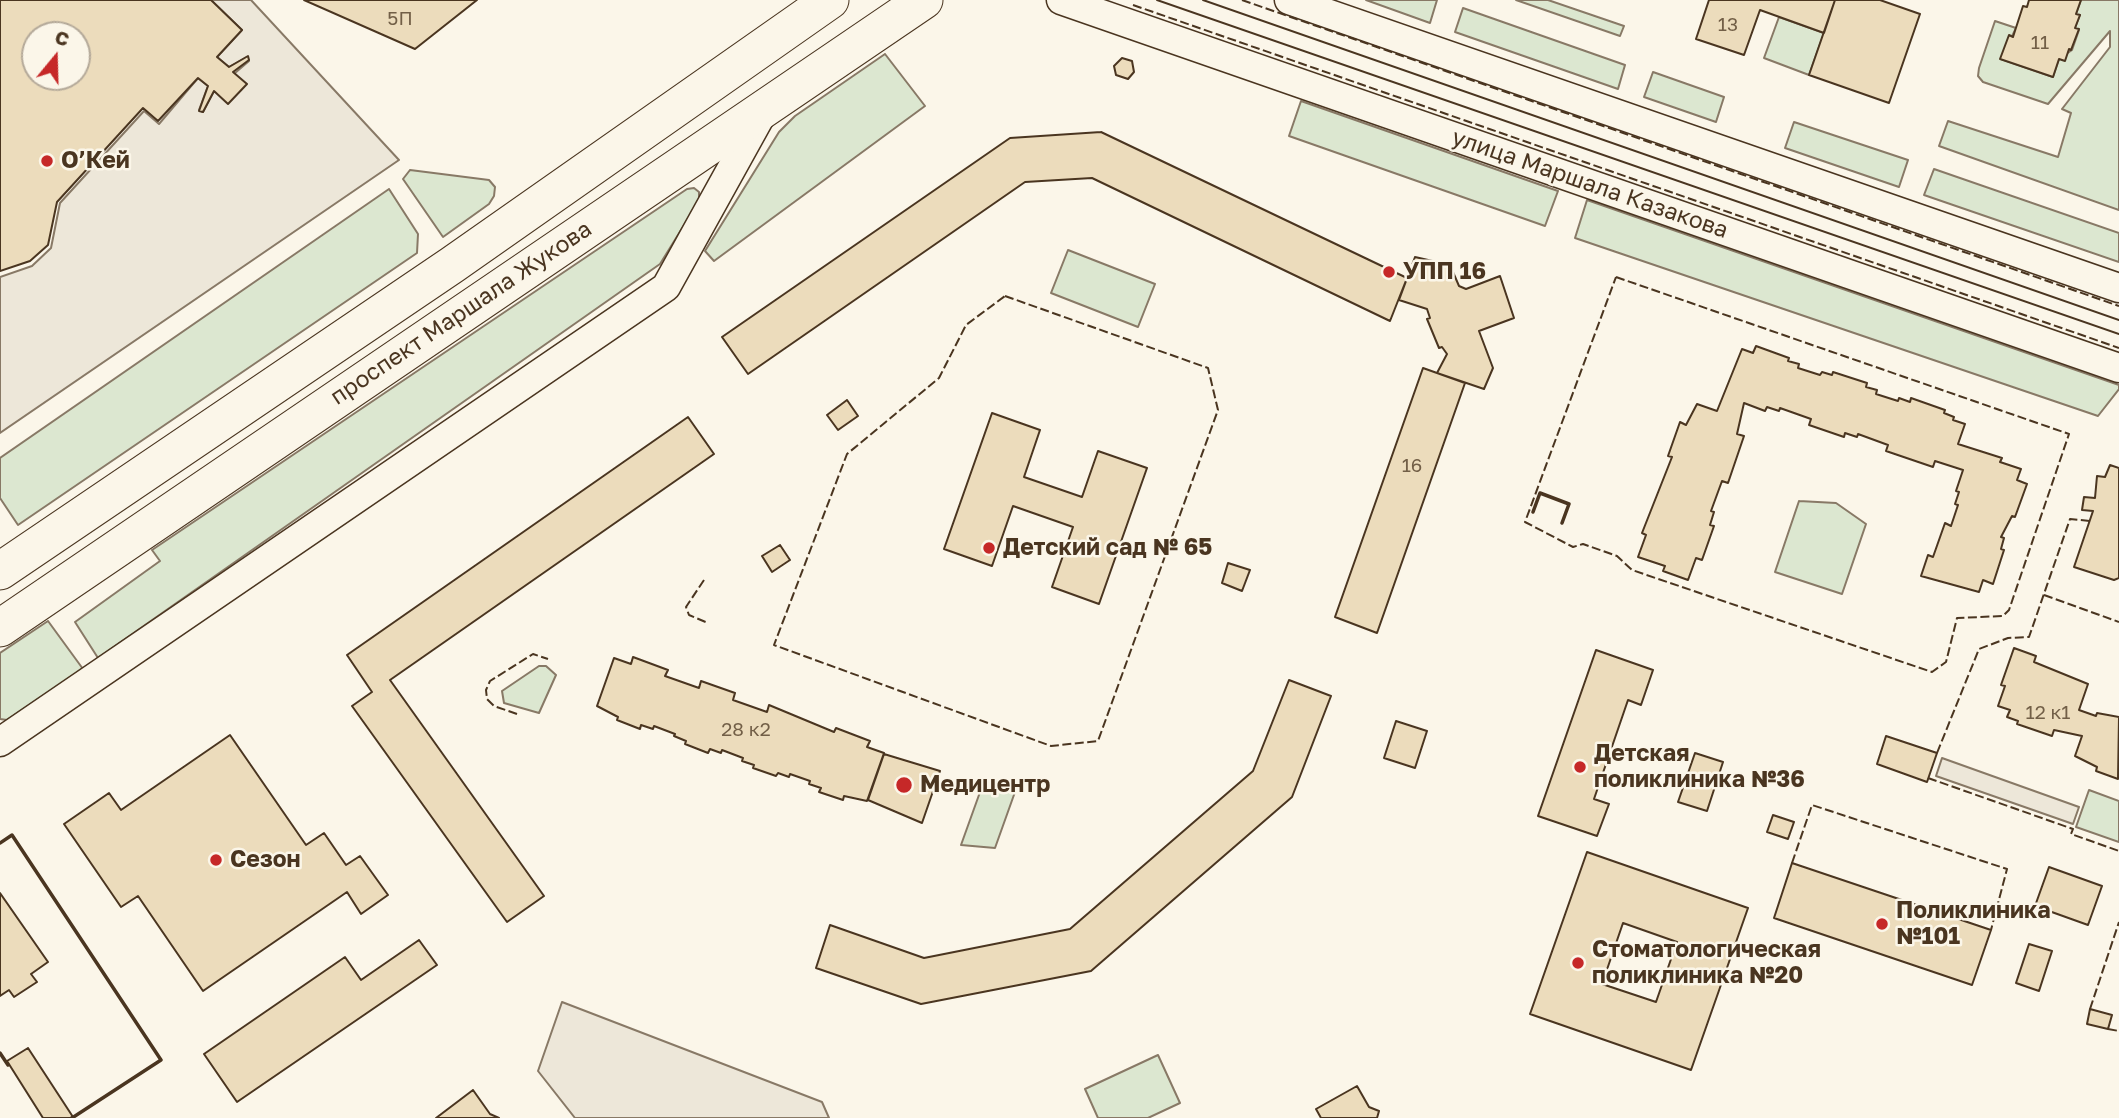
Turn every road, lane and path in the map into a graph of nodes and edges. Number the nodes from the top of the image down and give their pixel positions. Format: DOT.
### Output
graph roads {
  1 [pos="830,0"];
  2 [pos="924,0"];
  3 [pos="1060,0"];
  4 [pos="1289,0"];
  5 [pos="768,103"];
  6 [pos="2119,288"];
  7 [pos="2119,368"];
  8 [pos="0,571"];
  9 [pos="0,628"];
  10 [pos="0,742"];
  1 -- 8 [label="main road, проспект Маршала Жукова"];
  2 -- 5 [label="main road, проспект Маршала Жукова"];
  3 -- 7 [label="street, улица Маршала Казакова"];
  4 -- 6 [label="street"];
  5 -- 9 [label="main road, проспект Маршала Жукова"];
  5 -- 10 [label="street"];
}
